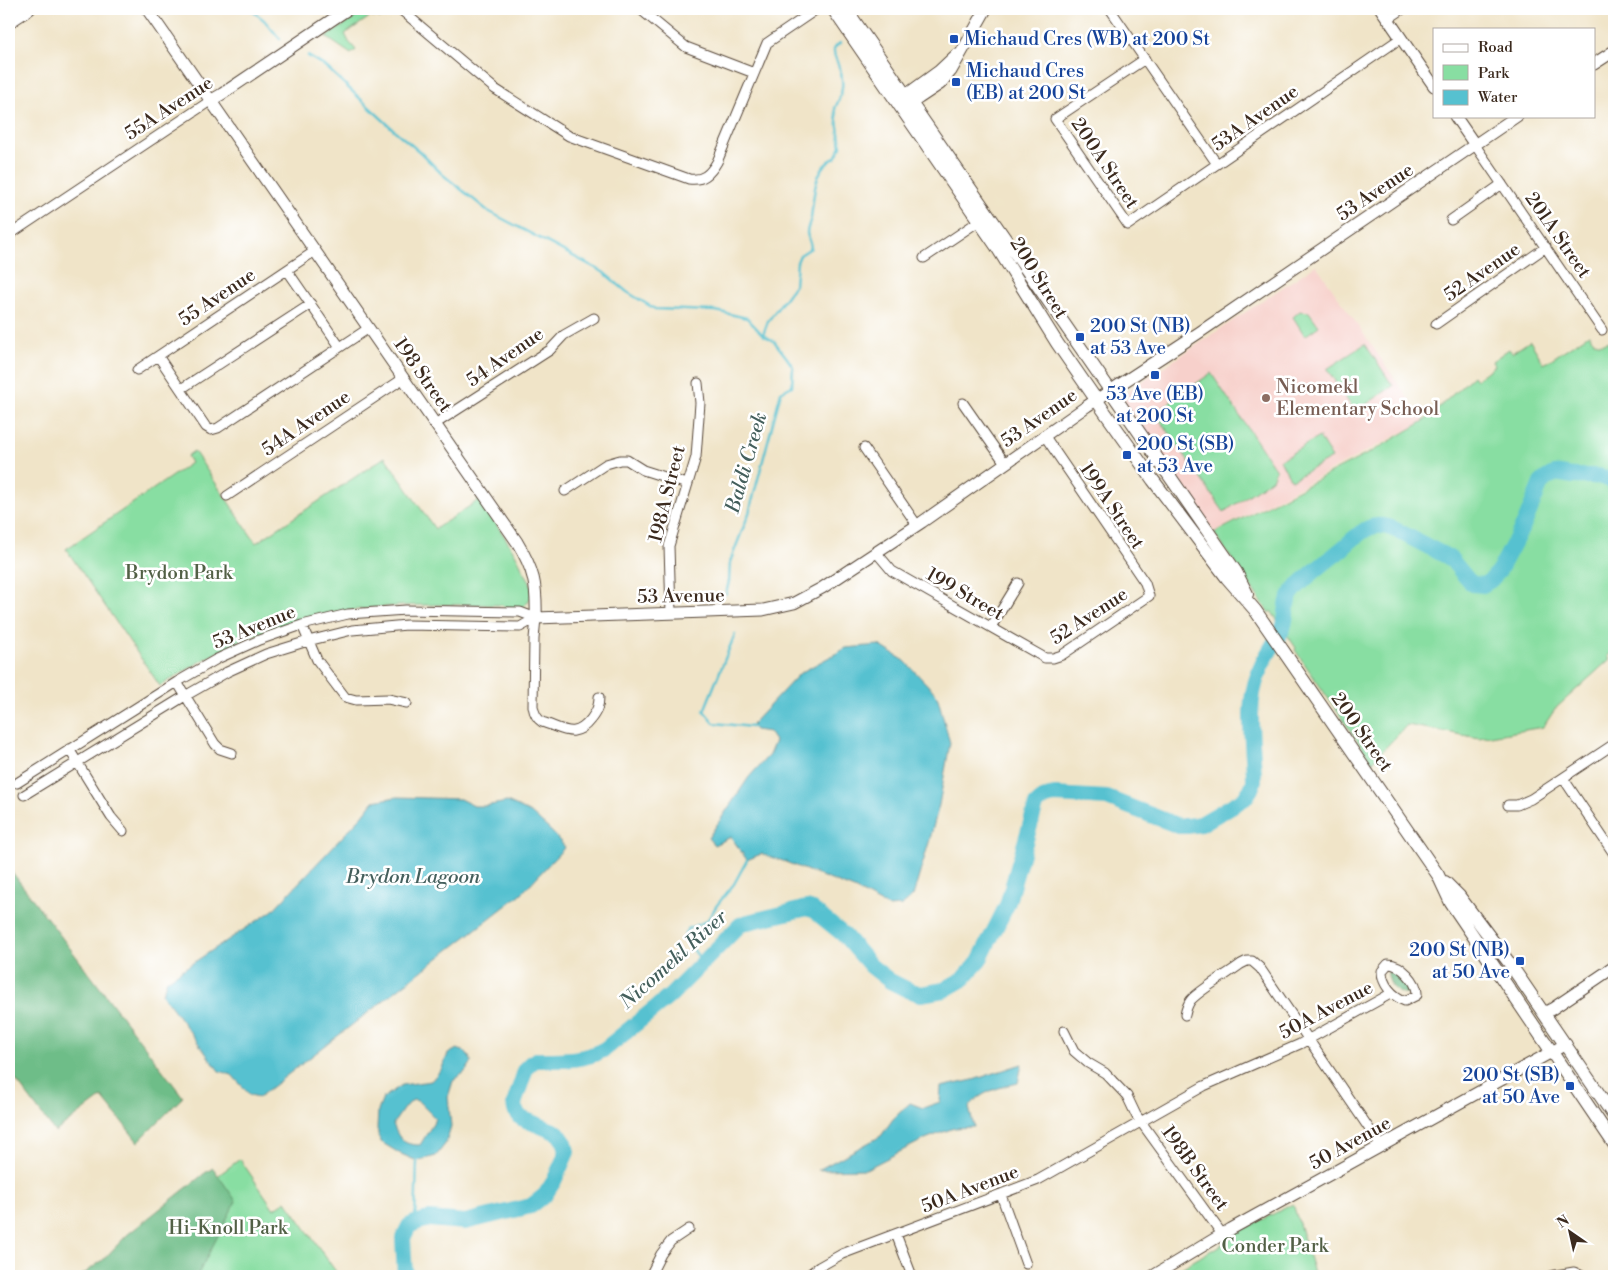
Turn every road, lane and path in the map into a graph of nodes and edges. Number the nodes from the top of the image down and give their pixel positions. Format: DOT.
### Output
graph roads {
  1 [pos="29,9"];
  2 [pos="146,9"];
  3 [pos="348,9"];
  4 [pos="400,9"];
  5 [pos="640,9"];
  6 [pos="818,9"];
  7 [pos="834,9"];
  8 [pos="846,9"];
  9 [pos="986,9"];
  10 [pos="1110,9"];
  11 [pos="1381,9"];
  12 [pos="1403,9"];
  13 [pos="1388,19"];
  14 [pos="9,22"];
  15 [pos="1401,38"];
  16 [pos="1614,51"];
  17 [pos="1145,59"];
  18 [pos="1596,63"];
  19 [pos="754,73"];
  20 [pos="1433,85"];
  21 [pos="210,101"];
  22 [pos="906,101"];
  23 [pos="1456,118"];
  24 [pos="1514,118"];
  25 [pos="1475,145"];
  26 [pos="1217,164"];
  27 [pos="1502,184"];
  28 [pos="984,218"];
  29 [pos="1451,220"];
  30 [pos="1128,225"];
  31 [pos="9,235"];
  32 [pos="1546,248"];
  33 [pos="315,251"];
  34 [pos="924,258"];
  35 [pos="287,270"];
  36 [pos="310,304"];
  37 [pos="594,318"];
  38 [pos="1436,324"];
  39 [pos="369,328"];
  40 [pos="1602,330"];
  41 [pos="340,347"];
  42 [pos="158,356"];
  43 [pos="138,370"];
  44 [pos="404,378"];
  45 [pos="698,383"];
  46 [pos="181,389"];
  47 [pos="1110,391"];
  48 [pos="1096,400"];
  49 [pos="963,403"];
  50 [pos="435,424"];
  51 [pos="1044,435"];
  52 [pos="864,448"];
  53 [pos="1005,463"];
  54 [pos="687,484"];
  55 [pos="565,491"];
  56 [pos="227,496"];
  57 [pos="917,525"];
  58 [pos="876,552"];
  59 [pos="1018,583"];
  60 [pos="1150,596"];
  61 [pos="1255,610"];
  62 [pos="671,613"];
  63 [pos="536,618"];
  64 [pos="302,625"];
  65 [pos="991,627"];
  66 [pos="308,641"];
  67 [pos="1045,658"];
  68 [pos="177,682"];
  69 [pos="185,696"];
  70 [pos="599,697"];
  71 [pos="407,703"];
  72 [pos="1614,744"];
  73 [pos="69,750"];
  74 [pos="232,754"];
  75 [pos="77,762"];
  76 [pos="1563,778"];
  77 [pos="17,782"];
  78 [pos="24,795"];
  79 [pos="1508,805"];
  80 [pos="123,830"];
  81 [pos="1614,854"];
  82 [pos="1438,875"];
  83 [pos="1487,957"];
  84 [pos="1614,967"];
  85 [pos="1392,993"];
  86 [pos="1544,1013"];
  87 [pos="1185,1015"];
  88 [pos="1064,1031"];
  89 [pos="1309,1040"];
  90 [pos="1566,1044"];
  91 [pos="1552,1052"];
  92 [pos="1614,1116"];
  93 [pos="1141,1122"];
  94 [pos="1614,1144"];
  95 [pos="1381,1146"];
  96 [pos="1001,1195"];
  97 [pos="689,1229"];
  98 [pos="896,1234"];
  99 [pos="1222,1234"];
  100 [pos="1026,1264"];
  101 [pos="650,1276"];
  102 [pos="807,1276"];
  103 [pos="912,1276"];
  104 [pos="1153,1276"];
  105 [pos="1550,1276"];
  106 [pos="1582,1276"];
  1 -- 14 [label="main road"];
  2 -- 21 [label="street, 198 Street"];
  3 -- 21 [label="street, 55A Avenue"];
  4 -- 19 [label="street"];
  5 -- 19 [label="street"];
  6 -- 19 [label="street"];
  7 -- 22 [label="main road, 200 Street"];
  8 -- 22 [label="main road, 200 Street"];
  9 -- 22 [label="street"];
  10 -- 17 [label="street"];
  11 -- 13 [label="street"];
  12 -- 13 [label="street"];
  13 -- 15 [label="street"];
  15 -- 20 [label="street"];
  15 -- 26 [label="street, 53A Avenue"];
  16 -- 18 [label="street"];
  17 -- 26 [label="street"];
  17 -- 30 [label="street, 200A Street"];
  21 -- 31 [label="street, 55A Avenue"];
  21 -- 33 [label="street, 198 Street"];
  22 -- 28 [label="main road, 200 Street"];
  23 -- 25 [label="street, 201A Street"];
  24 -- 25 [label="street, 53 Avenue"];
  25 -- 27 [label="street, 201A Street"];
  25 -- 47 [label="street, 53 Avenue"];
  26 -- 30 [label="street, 53A Avenue"];
  27 -- 29 [label="street, 201A Street"];
  27 -- 32 [label="street, 201A Street"];
  28 -- 34 [label="street"];
  28 -- 47 [label="main road, 200 Street"];
  28 -- 48 [label="main road, 200 Street"];
  32 -- 38 [label="street, 52 Avenue"];
  32 -- 40 [label="street, 201A Street"];
  33 -- 35 [label="street, 55 Avenue"];
  33 -- 39 [label="street, 198 Street"];
  35 -- 36 [label="street"];
  35 -- 42 [label="street, 55 Avenue"];
  36 -- 41 [label="street"];
  36 -- 46 [label="street"];
  37 -- 50 [label="street, 54 Avenue"];
  39 -- 41 [label="street"];
  39 -- 44 [label="street, 198 Street"];
  41 -- 46 [label="street"];
  42 -- 43 [label="street, 55 Avenue"];
  42 -- 46 [label="street"];
  44 -- 50 [label="street, 198 Street"];
  44 -- 56 [label="street, 54A Avenue"];
  45 -- 54 [label="street, 198A Street"];
  47 -- 48 [label="street, 53 Avenue"];
  47 -- 61 [label="main road, 200 Street"];
  48 -- 51 [label="street, 53 Avenue"];
  48 -- 61 [label="main road, 200 Street"];
  49 -- 53 [label="street"];
  50 -- 63 [label="street, 198 Street"];
  51 -- 53 [label="street, 53 Avenue"];
  51 -- 60 [label="street, 199A Street"];
  52 -- 57 [label="street"];
  53 -- 57 [label="street, 53 Avenue"];
  54 -- 55 [label="street"];
  54 -- 62 [label="street, 198A Street"];
  57 -- 58 [label="street, 53 Avenue"];
  58 -- 62 [label="street, 53 Avenue"];
  58 -- 65 [label="street, 199 Street"];
  59 -- 65 [label="street"];
  60 -- 67 [label="street, 52 Avenue"];
  61 -- 82 [label="main road, 200 Street"];
  62 -- 63 [label="street, 53 Avenue"];
  63 -- 64 [label="street, 53 Avenue"];
  63 -- 66 [label="street, 53 Avenue"];
  63 -- 70 [label="street, 198 Street"];
  64 -- 66 [label="street"];
  64 -- 68 [label="street, 53 Avenue"];
  65 -- 67 [label="street, 199 Street"];
  66 -- 69 [label="street, 53 Avenue"];
  66 -- 71 [label="street"];
  68 -- 69 [label="street"];
  68 -- 73 [label="street, 53 Avenue"];
  69 -- 74 [label="street"];
  69 -- 75 [label="street, 53 Avenue"];
  72 -- 76 [label="street"];
  73 -- 75 [label="street"];
  73 -- 77 [label="street, 53 Avenue"];
  75 -- 78 [label="street, 53 Avenue"];
  75 -- 80 [label="street"];
  76 -- 79 [label="street"];
  76 -- 81 [label="street"];
  82 -- 83 [label="main road, 200 Street"];
  82 -- 86 [label="main road, 200 Street"];
  83 -- 86 [label="main road"];
  83 -- 91 [label="main road, 200 Street"];
  84 -- 86 [label="street"];
  85 -- 89 [label="street, 50A Avenue"];
  86 -- 90 [label="main road, 200 Street"];
  87 -- 89 [label="street"];
  88 -- 93 [label="street"];
  89 -- 93 [label="street, 50A Avenue"];
  89 -- 95 [label="street"];
  90 -- 91 [label="street, 50 Avenue"];
  90 -- 92 [label="main road, 200 Street"];
  91 -- 94 [label="main road, 200 Street"];
  91 -- 95 [label="street, 50 Avenue"];
  93 -- 96 [label="street, 50A Avenue"];
  93 -- 99 [label="street, 198B Street"];
  95 -- 99 [label="street, 50 Avenue"];
  96 -- 98 [label="street, 50A Avenue"];
  96 -- 100 [label="street"];
  97 -- 101 [label="street"];
  98 -- 102 [label="street, 50A Avenue"];
  98 -- 103 [label="street"];
  99 -- 104 [label="street, 50 Avenue"];
  105 -- 106 [label="street"];
}
